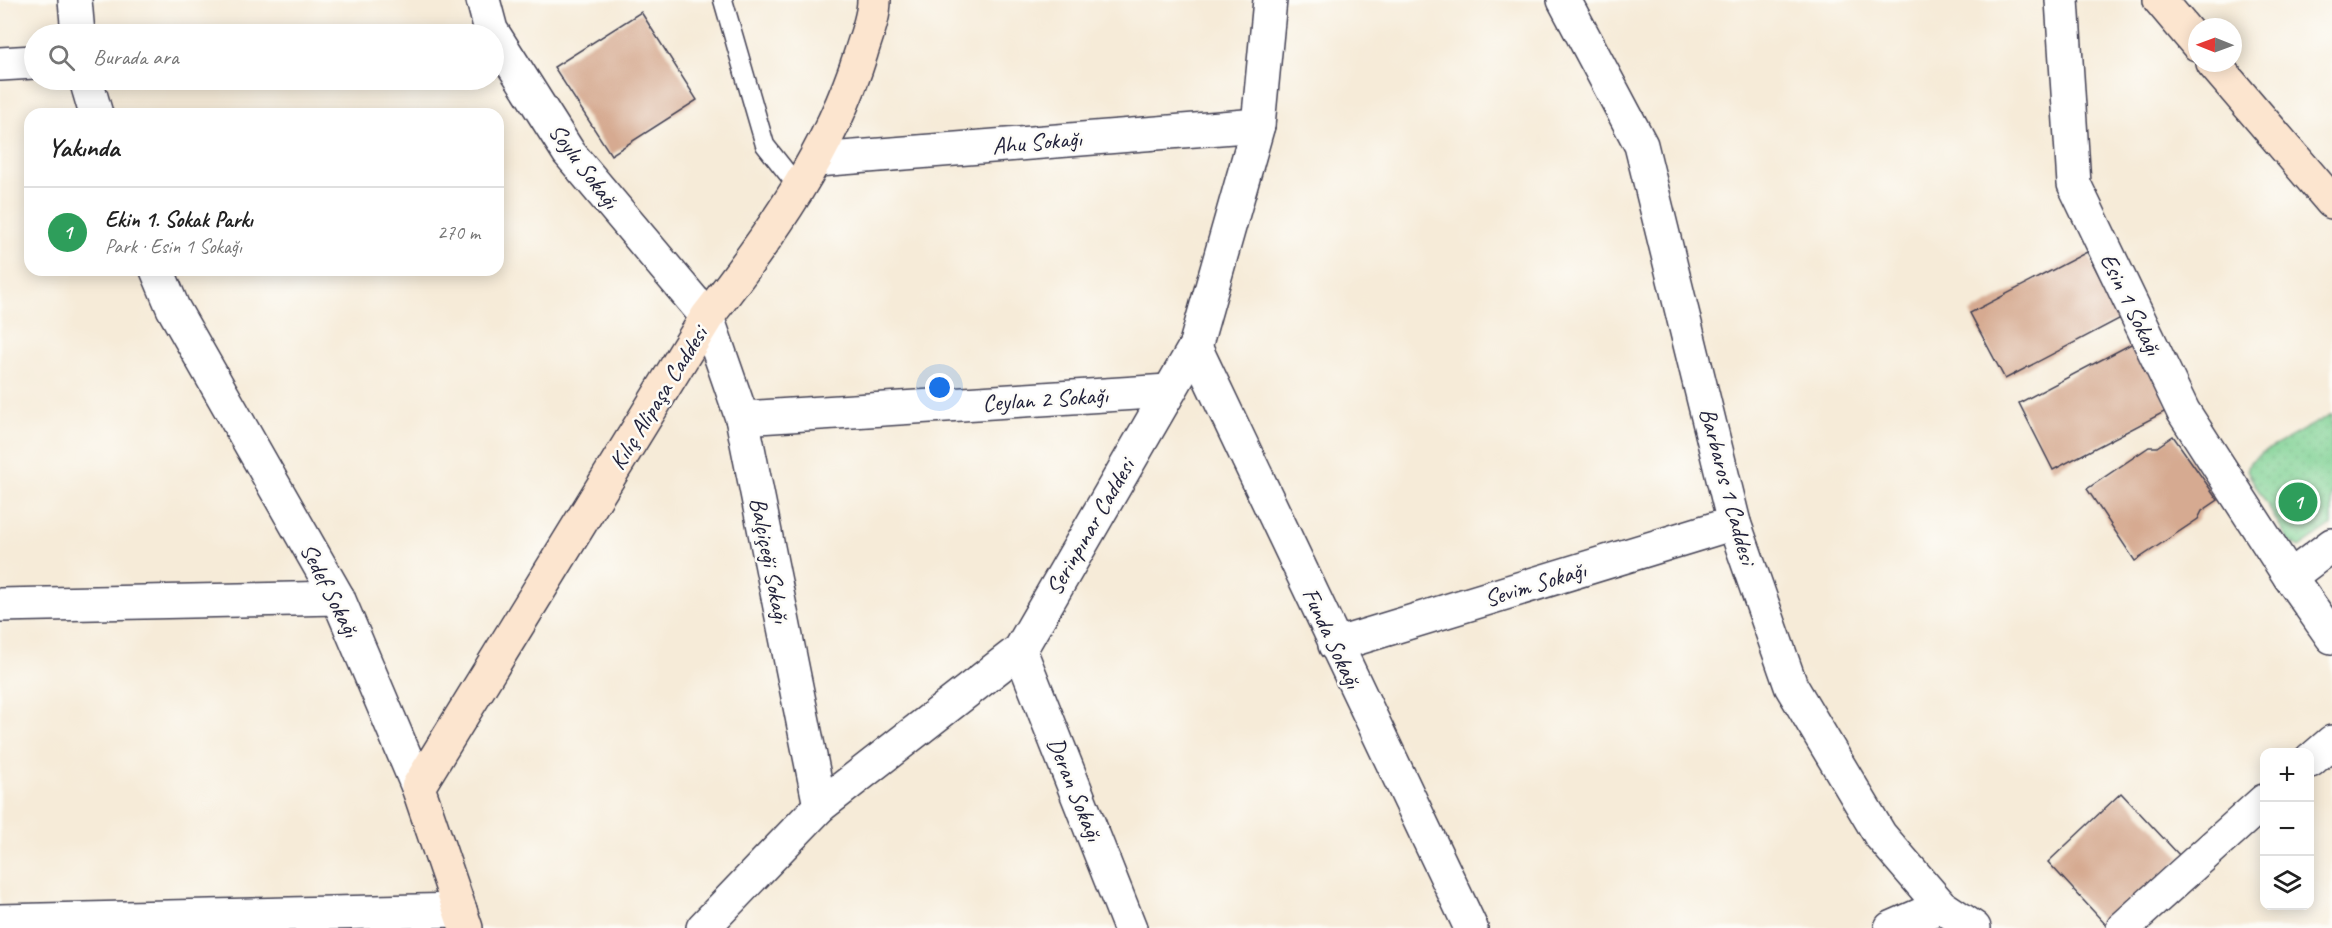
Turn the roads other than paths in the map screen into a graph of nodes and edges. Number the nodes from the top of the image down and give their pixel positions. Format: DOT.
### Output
graph roads {
  1 [pos="75,0"];
  2 [pos="483,0"];
  3 [pos="723,0"];
  4 [pos="874,0"];
  5 [pos="1270,0"];
  6 [pos="1564,0"];
  7 [pos="2062,0"];
  8 [pos="2160,0"];
  9 [pos="77,24"];
  10 [pos="489,24"];
  11 [pos="2188,33"];
  12 [pos="504,50"];
  13 [pos="24,63"];
  14 [pos="0,64"];
  15 [pos="2221,72"];
  16 [pos="89,90"];
  17 [pos="94,108"];
  18 [pos="1258,124"];
  19 [pos="817,160"];
  20 [pos="799,188"];
  21 [pos="2332,202"];
  22 [pos="160,276"];
  23 [pos="707,317"];
  24 [pos="1195,347"];
  25 [pos="1168,391"];
  26 [pos="742,418"];
  27 [pos="1734,523"];
  28 [pos="2332,546"];
  29 [pos="2290,577"];
  30 [pos="338,598"];
  31 [pos="0,605"];
  32 [pos="2332,637"];
  33 [pos="1335,645"];
  34 [pos="1020,650"];
  35 [pos="2332,742"];
  36 [pos="2314,758"];
  37 [pos="418,787"];
  38 [pos="2264,802"];
  39 [pos="820,806"];
  40 [pos="1941,906"];
  41 [pos="463,919"];
  42 [pos="0,921"];
  43 [pos="703,928"];
  44 [pos="1130,928"];
  45 [pos="1471,928"];
  46 [pos="1891,928"];
  47 [pos="1974,928"];
  48 [pos="2123,928"];
  1 -- 9 [label="street"];
  2 -- 10 [label="street, Soylu Sokağı"];
  3 -- 20 [label="lane"];
  4 -- 19 [label="street, Kılıç Alipaşa Caddesi"];
  5 -- 18 [label="street, Serinpınar Caddesi"];
  6 -- 27 [label="street, Barbaros 1 Caddesi"];
  7 -- 29 [label="street, Esin 1 Sokağı"];
  8 -- 11 [label="street"];
  12 -- 23 [label="street, Soylu Sokağı"];
  13 -- 14 [label="street"];
  15 -- 21 [label="street"];
  16 -- 17 [label="street"];
  18 -- 19 [label="street, Ahu Sokağı"];
  18 -- 24 [label="street, Serinpınar Caddesi"];
  19 -- 20 [label="street, Kılıç Alipaşa Caddesi"];
  20 -- 23 [label="street, Kılıç Alipaşa Caddesi"];
  22 -- 30 [label="street, Sedef Sokağı"];
  23 -- 26 [label="street, Balçiçeği Sokağı"];
  23 -- 37 [label="street, Kılıç Alipaşa Caddesi"];
  24 -- 25 [label="street, Serinpınar Caddesi"];
  24 -- 33 [label="street, Funda Sokağı"];
  25 -- 26 [label="street, Ceylan 2 Sokağı"];
  25 -- 34 [label="street, Serinpınar Caddesi"];
  26 -- 39 [label="street, Balçiçeği Sokağı"];
  27 -- 33 [label="street, Sevim Sokağı"];
  27 -- 40 [label="street, Barbaros 1 Caddesi"];
  28 -- 29 [label="street"];
  29 -- 32 [label="street, Esin 1 Sokağı"];
  30 -- 31 [label="street"];
  30 -- 37 [label="street, Sedef Sokağı"];
  33 -- 45 [label="street, Funda Sokağı"];
  34 -- 39 [label="street, Serinpınar Caddesi"];
  34 -- 44 [label="street, Deran Sokağı"];
  35 -- 36 [label="street"];
  37 -- 41 [label="street, Sedef Sokağı"];
  38 -- 48 [label="street"];
  39 -- 43 [label="street, Serinpınar Caddesi"];
  40 -- 46 [label="street"];
  40 -- 47 [label="street, Barbaros 1 Caddesi"];
  41 -- 42 [label="street"];
}
